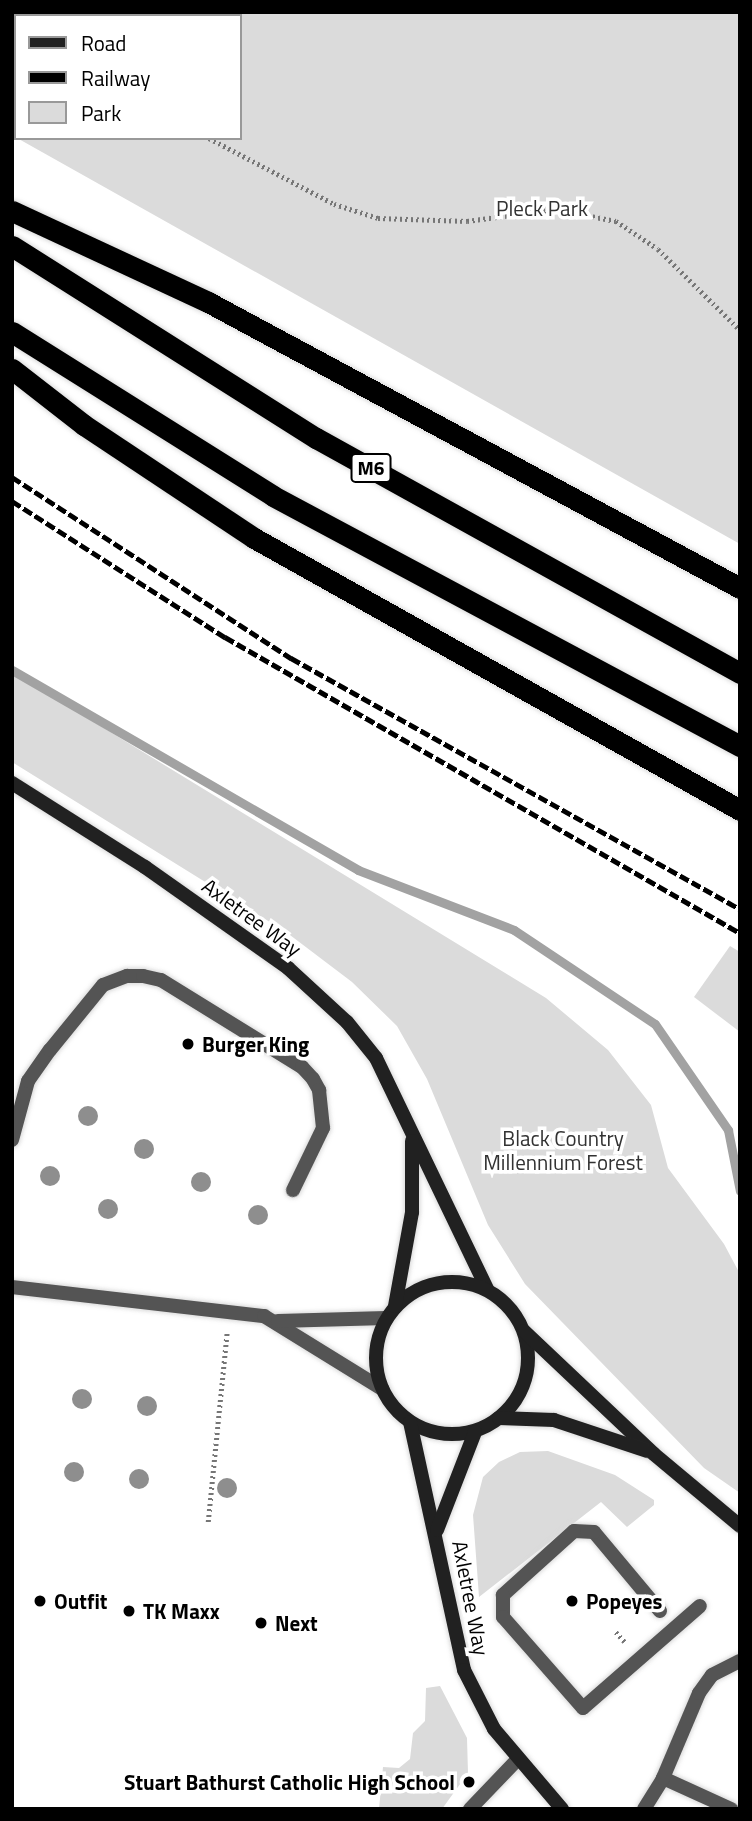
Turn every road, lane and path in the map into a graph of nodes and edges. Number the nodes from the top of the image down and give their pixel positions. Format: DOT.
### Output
graph roads {
  1 [pos="213,140"];
  2 [pos="12,211"];
  3 [pos="12,246"];
  4 [pos="740,330"];
  5 [pos="12,332"];
  6 [pos="12,369"];
  7 [pos="740,588"];
  8 [pos="740,673"];
  9 [pos="740,746"];
  10 [pos="12,783"];
  11 [pos="740,810"];
  12 [pos="412,1138"];
  13 [pos="12,1140"];
  14 [pos="293,1190"];
  15 [pos="12,1287"];
  16 [pos="487,1289"];
  17 [pos="230,1311"];
  18 [pos="391,1312"];
  19 [pos="278,1321"];
  20 [pos="524,1331"];
  21 [pos="382,1389"];
  22 [pos="499,1418"];
  23 [pos="410,1422"];
  24 [pos="475,1432"];
  25 [pos="654,1454"];
  26 [pos="208,1522"];
  27 [pos="740,1526"];
  28 [pos="437,1530"];
  29 [pos="700,1606"];
  30 [pos="660,1611"];
  31 [pos="740,1661"];
  32 [pos="517,1760"];
  33 [pos="663,1778"];
  34 [pos="470,1809"];
  35 [pos="562,1809"];
  36 [pos="644,1809"];
  37 [pos="731,1809"];
  1 -- 4 [label="path"];
  2 -- 7 [label="highway"];
  3 -- 8 [label="highway, M6"];
  5 -- 9 [label="highway"];
  6 -- 11 [label="highway"];
  10 -- 12 [label="street, Axletree Way"];
  12 -- 16 [label="street, Axletree Way"];
  12 -- 18 [label="street, Axletree Way"];
  13 -- 14 [label="lane"];
  15 -- 17 [label="lane"];
  16 -- 18 [label="street"];
  16 -- 20 [label="street"];
  17 -- 19 [label="lane"];
  17 -- 26 [label="path"];
  18 -- 19 [label="lane"];
  18 -- 21 [label="street"];
  19 -- 21 [label="lane"];
  20 -- 22 [label="street"];
  20 -- 25 [label="street"];
  21 -- 23 [label="street"];
  22 -- 24 [label="street"];
  22 -- 25 [label="street"];
  23 -- 24 [label="street"];
  23 -- 28 [label="street, Axletree Way"];
  24 -- 28 [label="street, Axletree Way"];
  25 -- 27 [label="street"];
  28 -- 32 [label="street, Axletree Way"];
  29 -- 30 [label="lane"];
  31 -- 33 [label="lane"];
  32 -- 34 [label="lane"];
  32 -- 35 [label="street, Axletree Way"];
  33 -- 36 [label="lane"];
  33 -- 37 [label="lane"];
}
